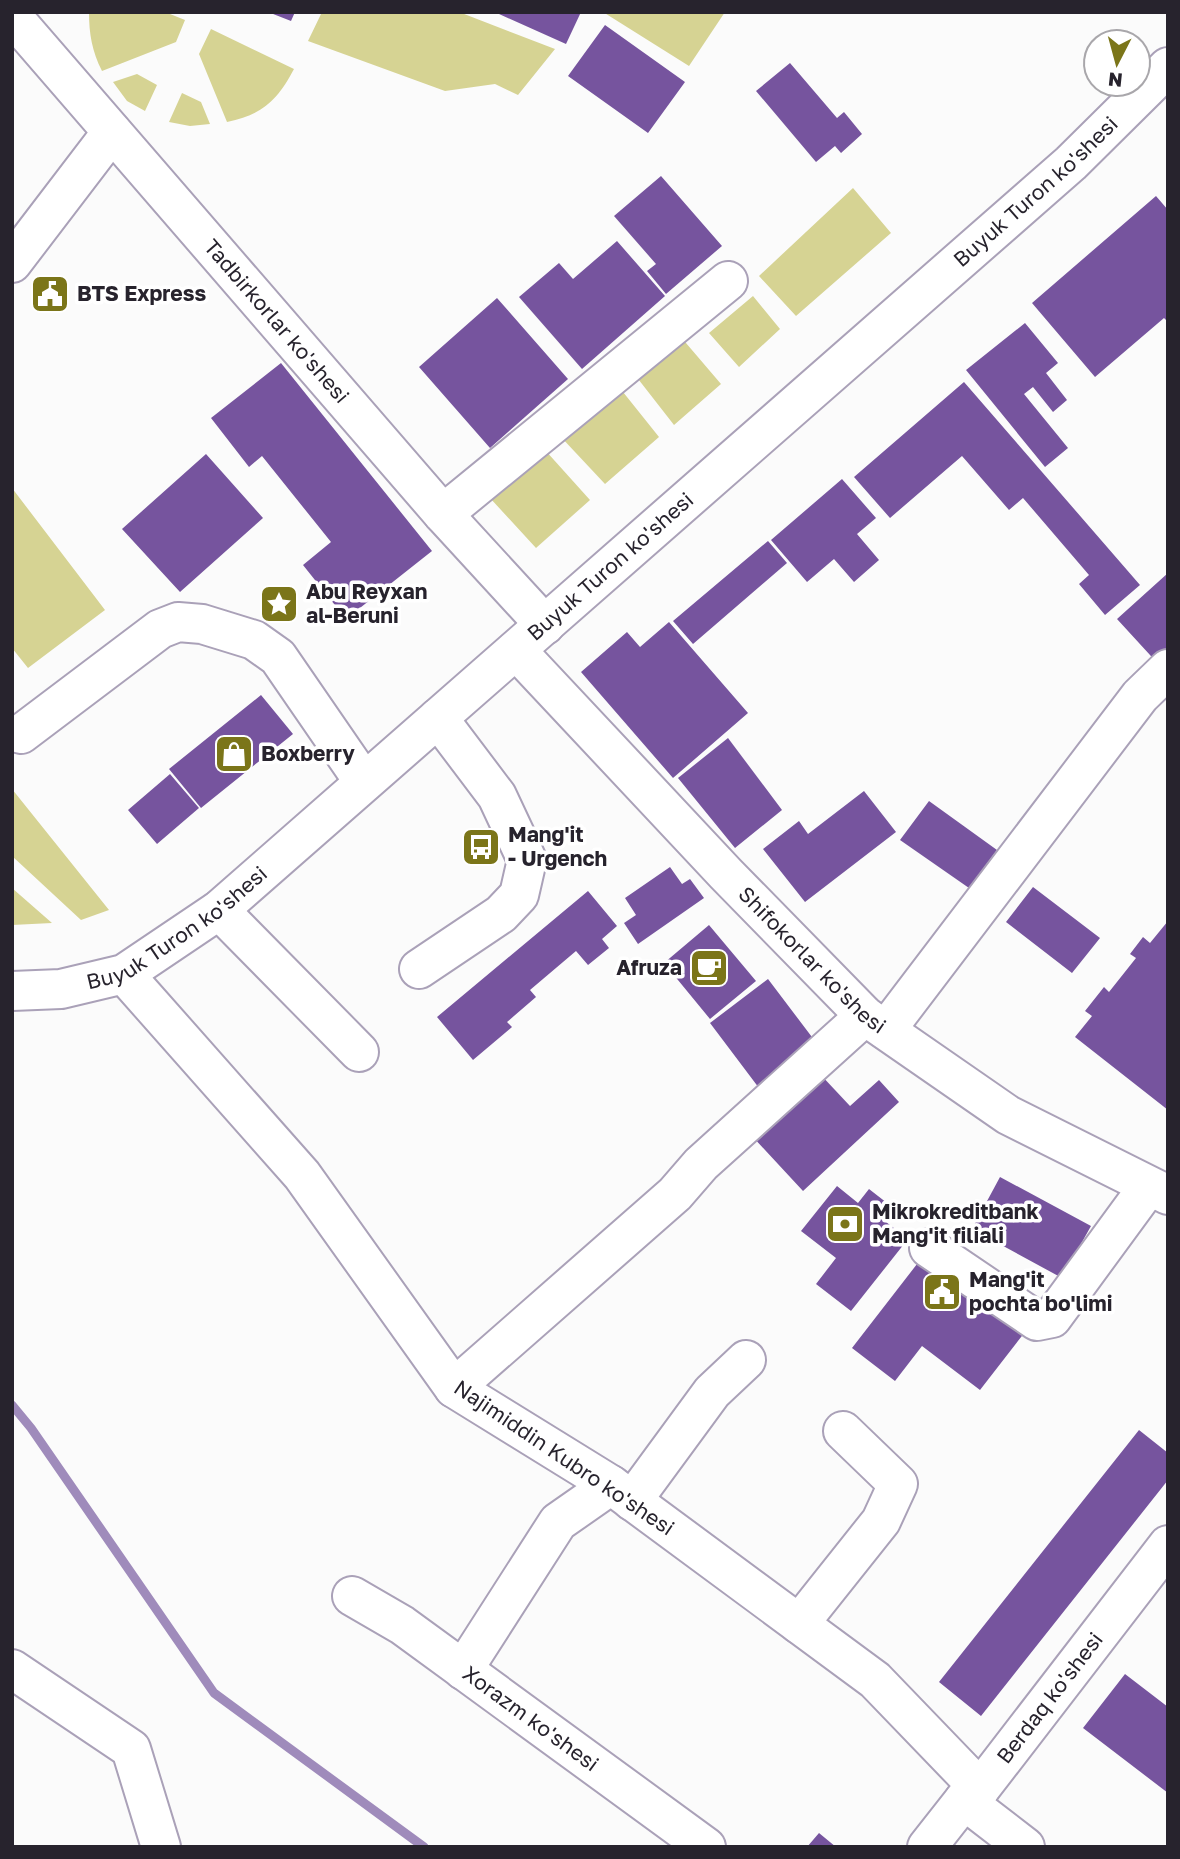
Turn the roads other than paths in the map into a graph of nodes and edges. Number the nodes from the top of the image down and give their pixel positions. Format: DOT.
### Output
graph roads {
  1 [pos="12,16"];
  2 [pos="1168,67"];
  3 [pos="112,132"];
  4 [pos="12,263"];
  5 [pos="728,281"];
  6 [pos="443,514"];
  7 [pos="545,625"];
  8 [pos="516,650"];
  9 [pos="1168,669"];
  10 [pos="438,718"];
  11 [pos="21,734"];
  12 [pos="364,782"];
  13 [pos="219,910"];
  14 [pos="419,969"];
  15 [pos="124,974"];
  16 [pos="12,991"];
  17 [pos="876,1023"];
  18 [pos="359,1052"];
  19 [pos="1158,1191"];
  20 [pos="929,1248"];
  21 [pos="746,1360"];
  22 [pos="454,1388"];
  23 [pos="843,1431"];
  24 [pos="622,1493"];
  25 [pos="1168,1545"];
  26 [pos="352,1596"];
  27 [pos="799,1624"];
  28 [pos="12,1669"];
  29 [pos="463,1670"];
  30 [pos="972,1795"];
  31 [pos="161,1847"];
  32 [pos="706,1847"];
  33 [pos="927,1847"];
  34 [pos="1025,1847"];
  1 -- 3 [label="street, Tadbirkorlar ko'shesi"];
  2 -- 7 [label="street, Buyuk Turon ko'shesi"];
  3 -- 4 [label="street"];
  3 -- 6 [label="street, Tadbirkorlar ko'shesi"];
  5 -- 6 [label="street"];
  6 -- 7 [label="street, Tadbirkorlar ko'shesi"];
  7 -- 8 [label="street, Buyuk Turon ko'shesi"];
  8 -- 10 [label="street, Buyuk Turon ko'shesi"];
  8 -- 17 [label="street, Shifokorlar ko'shesi"];
  9 -- 17 [label="street"];
  10 -- 12 [label="street, Buyuk Turon ko'shesi"];
  10 -- 14 [label="street"];
  11 -- 12 [label="street"];
  12 -- 13 [label="street, Buyuk Turon ko'shesi"];
  13 -- 15 [label="street, Buyuk Turon ko'shesi"];
  13 -- 18 [label="street"];
  15 -- 16 [label="street, Buyuk Turon ko'shesi"];
  15 -- 22 [label="street, Najimiddin Kubro ko'shesi"];
  17 -- 19 [label="street, Shifokorlar ko'shesi"];
  17 -- 22 [label="street"];
  19 -- 20 [label="street"];
  21 -- 24 [label="street"];
  22 -- 24 [label="street, Najimiddin Kubro ko'shesi"];
  23 -- 27 [label="street"];
  24 -- 27 [label="street, Najimiddin Kubro ko'shesi"];
  24 -- 29 [label="street"];
  25 -- 30 [label="street, Berdaq ko'shesi"];
  26 -- 29 [label="street, Xorazm ko'shesi"];
  27 -- 30 [label="street, Najimiddin Kubro ko'shesi"];
  28 -- 31 [label="street"];
  29 -- 32 [label="street, Xorazm ko'shesi"];
  30 -- 33 [label="street, Berdaq ko'shesi"];
  30 -- 34 [label="street, Najimiddin Kubro ko'shesi"];
}
